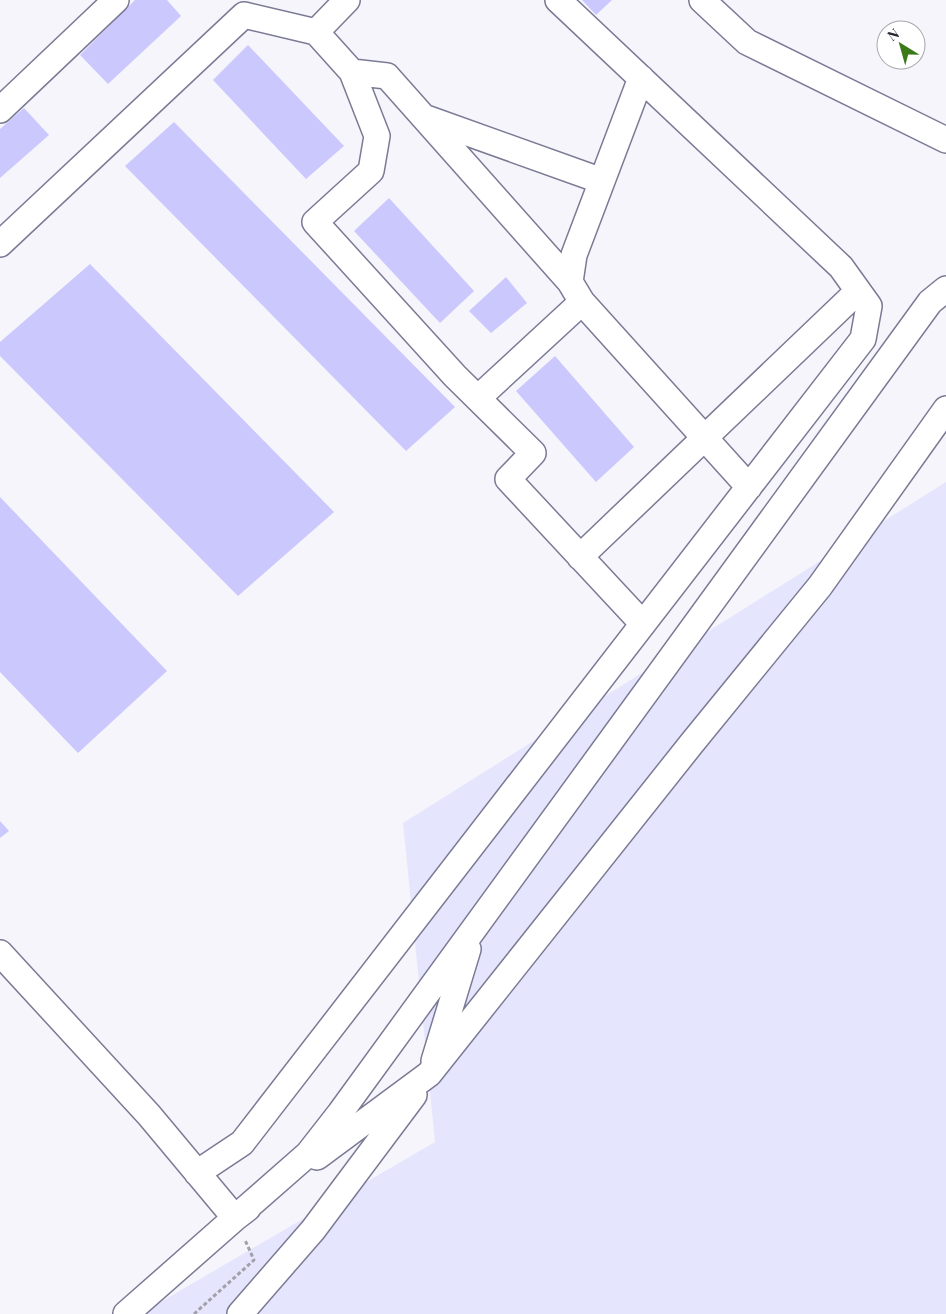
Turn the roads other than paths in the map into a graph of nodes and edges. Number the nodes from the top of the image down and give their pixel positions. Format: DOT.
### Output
graph roads {
  1 [pos="116,0"];
  2 [pos="347,0"];
  3 [pos="558,0"];
  4 [pos="702,0"];
  5 [pos="237,7"];
  6 [pos="316,32"];
  7 [pos="352,72"];
  8 [pos="641,78"];
  9 [pos="0,110"];
  10 [pos="424,117"];
  11 [pos="946,140"];
  12 [pos="602,181"];
  13 [pos="0,244"];
  14 [pos="946,289"];
  15 [pos="858,291"];
  16 [pos="576,292"];
  17 [pos="478,398"];
  18 [pos="946,409"];
  19 [pos="704,438"];
  20 [pos="749,486"];
  21 [pos="580,557"];
  22 [pos="642,624"];
  23 [pos="474,930"];
  24 [pos="0,953"];
  25 [pos="430,1074"];
  26 [pos="197,1173"];
  27 [pos="235,1218"];
  28 [pos="126,1314"];
  29 [pos="240,1314"];
  1 -- 9 [label="street"];
  2 -- 6 [label="street"];
  3 -- 8 [label="street"];
  4 -- 11 [label="street"];
  5 -- 6 [label="street"];
  5 -- 13 [label="street"];
  6 -- 7 [label="street"];
  7 -- 10 [label="street"];
  7 -- 17 [label="street"];
  8 -- 12 [label="street"];
  8 -- 15 [label="street"];
  10 -- 12 [label="street"];
  10 -- 16 [label="street"];
  12 -- 16 [label="street"];
  14 -- 23 [label="street"];
  15 -- 19 [label="street"];
  15 -- 20 [label="street"];
  16 -- 17 [label="street"];
  16 -- 19 [label="street"];
  17 -- 21 [label="street"];
  18 -- 25 [label="street"];
  19 -- 20 [label="street"];
  19 -- 21 [label="street"];
  20 -- 22 [label="street"];
  21 -- 22 [label="street"];
  22 -- 26 [label="street"];
  23 -- 25 [label="street"];
  23 -- 27 [label="street"];
  24 -- 26 [label="street"];
  25 -- 27 [label="street"];
  25 -- 29 [label="street"];
  26 -- 27 [label="street"];
  27 -- 28 [label="street"];
}
